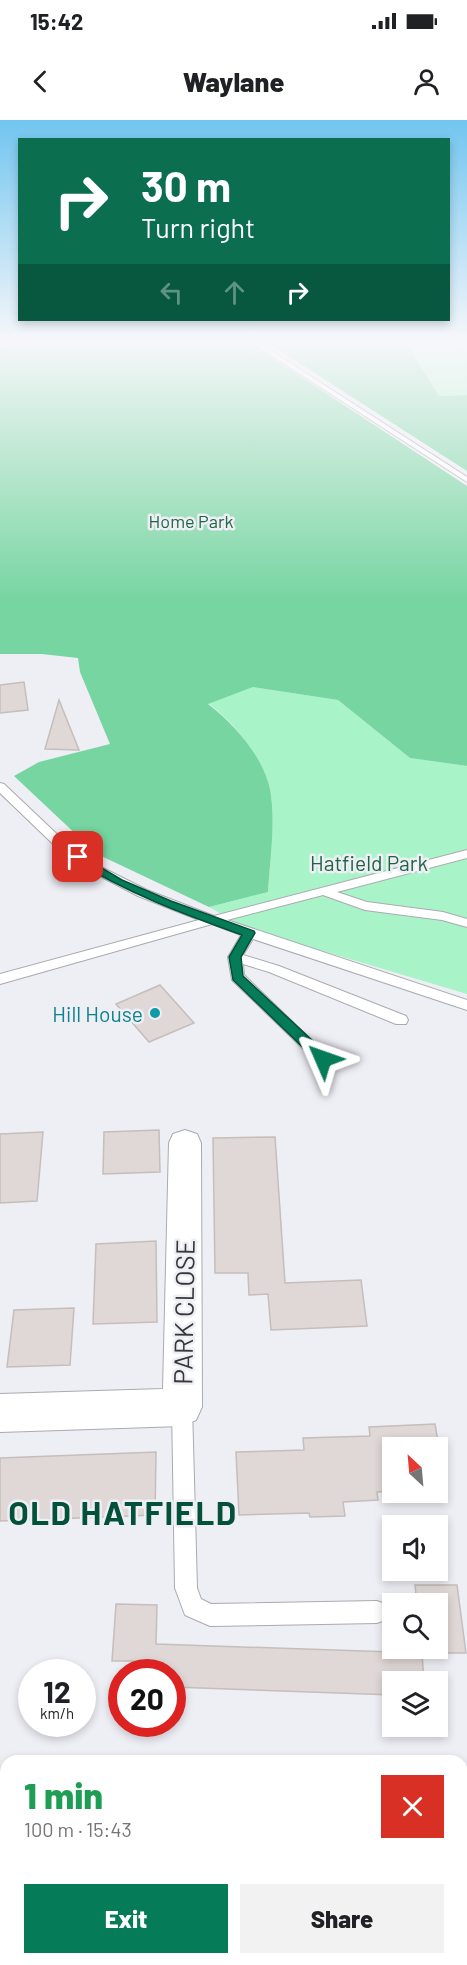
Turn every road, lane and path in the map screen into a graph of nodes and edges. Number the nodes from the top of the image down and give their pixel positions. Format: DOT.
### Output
graph roads {
  1 [pos="388,429"];
  2 [pos="467,480"];
  3 [pos="0,786"];
  4 [pos="467,854"];
  5 [pos="323,891"];
  6 [pos="213,920"];
  7 [pos="467,923"];
  8 [pos="249,933"];
  9 [pos="235,957"];
  10 [pos="0,980"];
  11 [pos="467,1005"];
  12 [pos="401,1020"];
  13 [pos="323,1059"];
  14 [pos="186,1143"];
  15 [pos="182,1407"];
  16 [pos="0,1413"];
  17 [pos="377,1612"];
  1 -- 2 [label="lane"];
  3 -- 6 [label="lane"];
  4 -- 5 [label="lane"];
  5 -- 6 [label="lane"];
  5 -- 7 [label="lane"];
  6 -- 8 [label="lane"];
  6 -- 10 [label="lane"];
  8 -- 9 [label="lane"];
  8 -- 11 [label="lane"];
  9 -- 12 [label="lane"];
  9 -- 13 [label="lane"];
  14 -- 15 [label="street, PARK CLOSE"];
  15 -- 16 [label="street, PARK CLOSE"];
  15 -- 17 [label="lane"];
}
